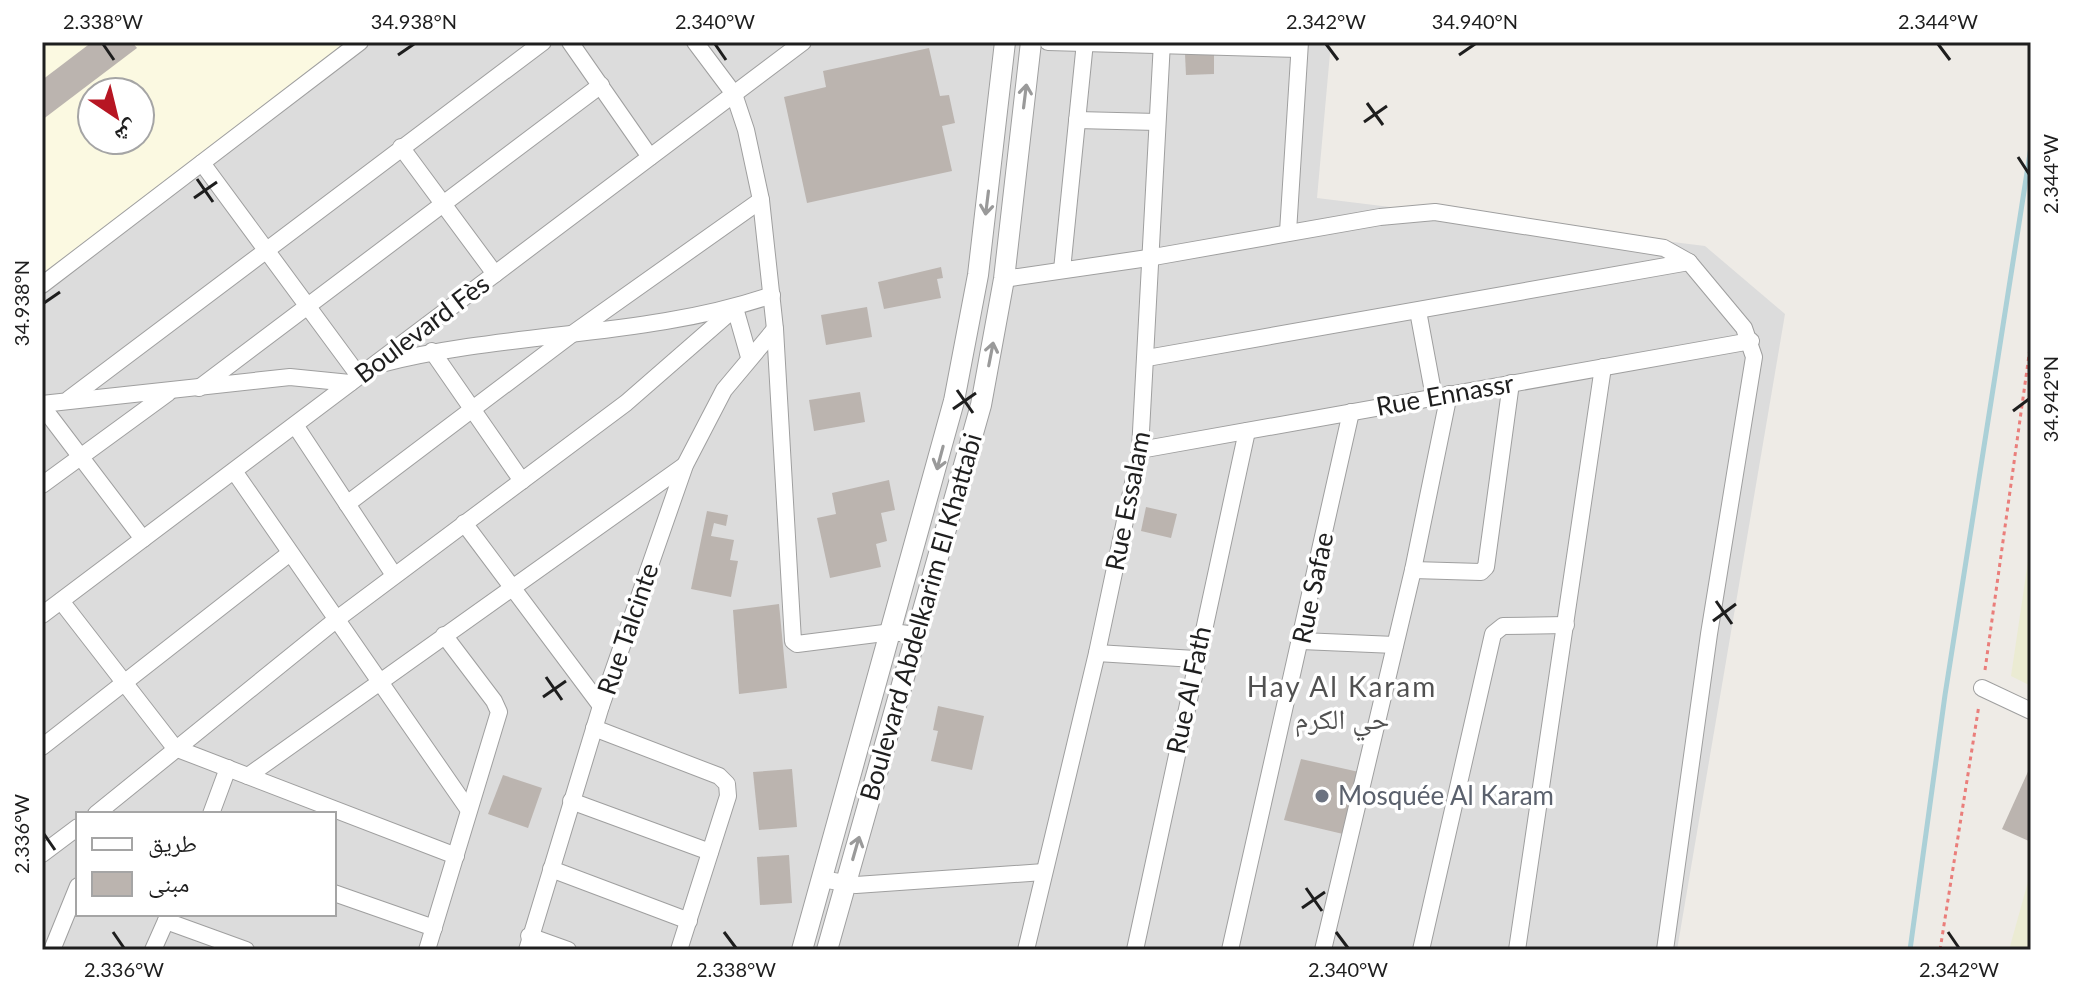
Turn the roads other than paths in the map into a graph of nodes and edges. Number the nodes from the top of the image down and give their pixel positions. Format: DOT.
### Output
graph roads {
  1 [pos="360,42"];
  2 [pos="543,42"];
  3 [pos="570,42"];
  4 [pos="695,42"];
  5 [pos="803,42"];
  6 [pos="1031,42"];
  7 [pos="1048,42"];
  8 [pos="1085,42"];
  9 [pos="1002,44"];
  10 [pos="1162,44"];
  11 [pos="1300,46"];
  12 [pos="601,85"];
  13 [pos="734,94"];
  14 [pos="1077,120"];
  15 [pos="1157,122"];
  16 [pos="401,147"];
  17 [pos="650,157"];
  18 [pos="202,163"];
  19 [pos="761,200"];
  20 [pos="444,204"];
  21 [pos="1288,232"];
  22 [pos="265,249"];
  23 [pos="1148,258"];
  24 [pos="1689,262"];
  25 [pos="1062,270"];
  26 [pos="495,274"];
  27 [pos="1004,279"];
  28 [pos="42,285"];
  29 [pos="772,295"];
  30 [pos="307,305"];
  31 [pos="735,308"];
  32 [pos="1418,311"];
  33 [pos="775,329"];
  34 [pos="572,334"];
  35 [pos="1751,341"];
  36 [pos="432,351"];
  37 [pos="749,357"];
  38 [pos="1147,358"];
  39 [pos="1603,367"];
  40 [pos="360,375"];
  41 [pos="1511,383"];
  42 [pos="199,388"];
  43 [pos="170,392"];
  44 [pos="1442,396"];
  45 [pos="69,399"];
  46 [pos="42,405"];
  47 [pos="473,409"];
  48 [pos="1351,412"];
  49 [pos="295,425"];
  50 [pos="1247,431"];
  51 [pos="1140,450"];
  52 [pos="79,457"];
  53 [pos="685,465"];
  54 [pos="234,471"];
  55 [pos="522,481"];
  56 [pos="42,485"];
  57 [pos="347,504"];
  58 [pos="464,523"];
  59 [pos="143,539"];
  60 [pos="290,553"];
  61 [pos="1413,570"];
  62 [pos="394,575"];
  63 [pos="512,586"];
  64 [pos="61,601"];
  65 [pos="42,615"];
  66 [pos="337,619"];
  67 [pos="1566,625"];
  68 [pos="892,632"];
  69 [pos="444,635"];
  70 [pos="916,635"];
  71 [pos="1301,641"];
  72 [pos="1395,645"];
  73 [pos="1097,653"];
  74 [pos="1195,659"];
  75 [pos="380,679"];
  76 [pos="124,683"];
  77 [pos="1982,688"];
  78 [pos="601,706"];
  79 [pos="2031,711"];
  80 [pos="594,728"];
  81 [pos="42,747"];
  82 [pos="175,748"];
  83 [pos="228,768"];
  84 [pos="248,776"];
  85 [pos="571,801"];
  86 [pos="109,808"];
  87 [pos="468,809"];
  88 [pos="212,812"];
  89 [pos="76,828"];
  90 [pos="710,852"];
  91 [pos="42,854"];
  92 [pos="456,856"];
  93 [pos="551,869"];
  94 [pos="1044,872"];
  95 [pos="822,879"];
  96 [pos="845,884"];
  97 [pos="76,891"];
  98 [pos="336,894"];
  99 [pos="168,917"];
  100 [pos="689,921"];
  101 [pos="434,928"];
  102 [pos="528,943"];
  103 [pos="52,950"];
  104 [pos="153,950"];
  105 [pos="246,950"];
  106 [pos="427,950"];
  107 [pos="568,950"];
  108 [pos="679,950"];
  109 [pos="802,950"];
  110 [pos="827,950"];
  111 [pos="1026,950"];
  112 [pos="1135,950"];
  113 [pos="1230,950"];
  114 [pos="1323,950"];
  115 [pos="1421,950"];
  116 [pos="1517,950"];
  117 [pos="1665,950"];
  1 -- 18 [label="street"];
  2 -- 16 [label="street"];
  3 -- 12 [label="street"];
  4 -- 13 [label="street"];
  5 -- 13 [label="street, Boulevard Fès"];
  27 -- 6 [label="street, Boulevard Abdelkarim El Khattabi, one-way"];
  7 -- 8 [label="street"];
  8 -- 10 [label="street"];
  8 -- 14 [label="street"];
  9 -- 68 [label="street, Boulevard Abdelkarim El Khattabi, one-way"];
  10 -- 11 [label="street"];
  10 -- 15 [label="street, Rue Essalam"];
  11 -- 21 [label="street"];
  12 -- 17 [label="street"];
  12 -- 20 [label="street"];
  13 -- 17 [label="street, Boulevard Fès"];
  13 -- 19 [label="street"];
  14 -- 15 [label="street"];
  14 -- 25 [label="street"];
  15 -- 23 [label="street, Rue Essalam"];
  16 -- 20 [label="street"];
  16 -- 22 [label="street"];
  17 -- 26 [label="street, Boulevard Fès"];
  18 -- 22 [label="street"];
  18 -- 28 [label="street"];
  19 -- 29 [label="street"];
  19 -- 34 [label="street"];
  20 -- 26 [label="street"];
  20 -- 30 [label="street"];
  21 -- 23 [label="street"];
  21 -- 24 [label="street"];
  22 -- 30 [label="street"];
  22 -- 45 [label="street"];
  23 -- 25 [label="street"];
  23 -- 38 [label="street, Rue Essalam"];
  24 -- 32 [label="street"];
  24 -- 35 [label="street"];
  25 -- 27 [label="street"];
  26 -- 40 [label="street, Boulevard Fès"];
  70 -- 27 [label="street, Boulevard Abdelkarim El Khattabi, one-way"];
  29 -- 31 [label="street"];
  29 -- 33 [label="street"];
  30 -- 40 [label="street"];
  30 -- 42 [label="street"];
  31 -- 34 [label="street"];
  31 -- 37 [label="street"];
  31 -- 55 [label="street"];
  32 -- 38 [label="street"];
  32 -- 44 [label="street"];
  33 -- 37 [label="street, Rue Talcinte"];
  33 -- 68 [label="street"];
  34 -- 36 [label="street"];
  34 -- 47 [label="street"];
  35 -- 39 [label="street, Rue Ennassr"];
  35 -- 117 [label="street"];
  36 -- 40 [label="street"];
  36 -- 47 [label="street"];
  37 -- 53 [label="street, Rue Talcinte"];
  38 -- 51 [label="street, Rue Essalam"];
  39 -- 41 [label="street, Rue Ennassr"];
  39 -- 67 [label="street"];
  40 -- 42 [label="street"];
  40 -- 49 [label="street, Boulevard Fès"];
  41 -- 44 [label="street, Rue Ennassr"];
  41 -- 61 [label="street"];
  42 -- 43 [label="street"];
  43 -- 45 [label="street"];
  43 -- 52 [label="street"];
  44 -- 48 [label="street, Rue Ennassr"];
  44 -- 61 [label="street"];
  45 -- 46 [label="street"];
  46 -- 52 [label="street"];
  47 -- 55 [label="street"];
  47 -- 57 [label="street"];
  48 -- 50 [label="street, Rue Ennassr"];
  48 -- 71 [label="street, Rue Safae"];
  49 -- 54 [label="street, Boulevard Fès"];
  49 -- 57 [label="street"];
  50 -- 51 [label="street, Rue Ennassr"];
  50 -- 74 [label="street, Rue Al Fath"];
  51 -- 73 [label="street, Rue Essalam"];
  52 -- 56 [label="street"];
  52 -- 59 [label="street"];
  53 -- 63 [label="street"];
  53 -- 78 [label="street, Rue Talcinte"];
  54 -- 59 [label="street, Boulevard Fès"];
  54 -- 60 [label="street"];
  55 -- 58 [label="street"];
  57 -- 62 [label="street"];
  58 -- 62 [label="street"];
  58 -- 63 [label="street"];
  59 -- 64 [label="street, Boulevard Fès"];
  60 -- 66 [label="street"];
  60 -- 76 [label="street"];
  61 -- 72 [label="street"];
  62 -- 66 [label="street"];
  63 -- 69 [label="street"];
  63 -- 78 [label="street"];
  64 -- 65 [label="street, Boulevard Fès"];
  64 -- 76 [label="street"];
  66 -- 75 [label="street"];
  66 -- 82 [label="street"];
  67 -- 115 [label="street"];
  67 -- 116 [label="street"];
  68 -- 70 [label="street"];
  68 -- 95 [label="street, Boulevard Abdelkarim El Khattabi"];
  69 -- 75 [label="street"];
  69 -- 87 [label="street"];
  96 -- 70 [label="street, Boulevard Abdelkarim El Khattabi, one-way"];
  71 -- 72 [label="street"];
  71 -- 113 [label="street, Rue Safae"];
  72 -- 114 [label="street"];
  73 -- 74 [label="street"];
  73 -- 94 [label="street, Rue Essalam"];
  74 -- 112 [label="street, Rue Al Fath"];
  75 -- 84 [label="street"];
  75 -- 87 [label="street"];
  76 -- 81 [label="street"];
  76 -- 82 [label="street"];
  77 -- 79 [label="street"];
  78 -- 80 [label="street, Rue Talcinte"];
  80 -- 85 [label="street, Rue Talcinte"];
  80 -- 90 [label="street"];
  82 -- 83 [label="street"];
  82 -- 86 [label="street"];
  83 -- 84 [label="street"];
  83 -- 88 [label="street"];
  84 -- 92 [label="street"];
  85 -- 90 [label="street"];
  85 -- 93 [label="street, Rue Talcinte"];
  87 -- 92 [label="street"];
  89 -- 91 [label="street"];
  90 -- 100 [label="street"];
  92 -- 101 [label="street"];
  93 -- 100 [label="street"];
  93 -- 102 [label="street, Rue Talcinte"];
  94 -- 96 [label="street"];
  94 -- 111 [label="street, Rue Essalam"];
  95 -- 96 [label="street"];
  95 -- 109 [label="street, Boulevard Abdelkarim El Khattabi"];
  96 -- 110 [label="street, Boulevard Abdelkarim El Khattabi"];
  97 -- 103 [label="street"];
  98 -- 101 [label="street"];
  99 -- 104 [label="street"];
  99 -- 105 [label="street"];
  100 -- 108 [label="street"];
  101 -- 106 [label="street"];
  102 -- 107 [label="street"];
}
